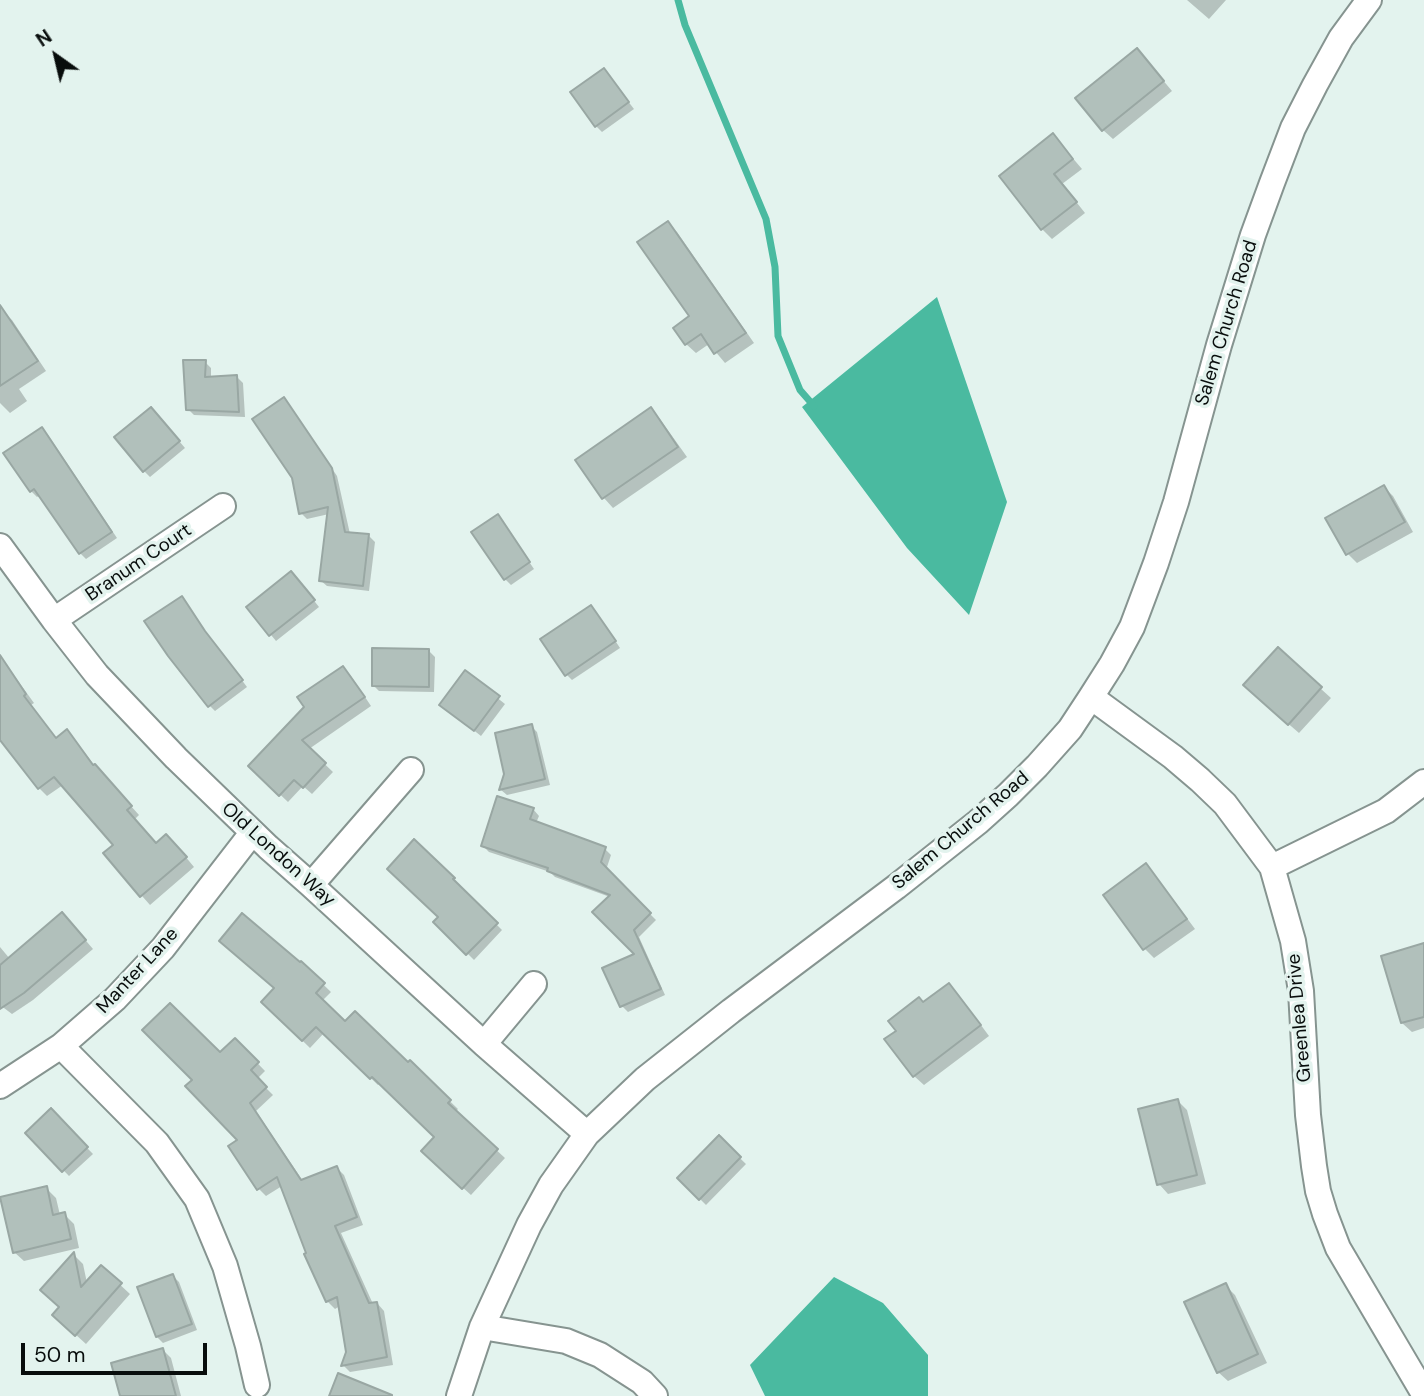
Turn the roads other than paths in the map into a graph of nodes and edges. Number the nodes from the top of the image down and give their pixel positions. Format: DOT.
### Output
graph roads {
  1 [pos="1368,0"];
  2 [pos="223,506"];
  3 [pos="0,547"];
  4 [pos="54,620"];
  5 [pos="1091,697"];
  6 [pos="411,770"];
  7 [pos="1424,782"];
  8 [pos="252,832"];
  9 [pos="1272,867"];
  10 [pos="312,885"];
  11 [pos="534,984"];
  12 [pos="484,1044"];
  13 [pos="61,1046"];
  14 [pos="0,1086"];
  15 [pos="587,1134"];
  16 [pos="482,1327"];
  17 [pos="257,1385"];
  18 [pos="1424,1394"];
  19 [pos="459,1396"];
  20 [pos="654,1396"];
  1 -- 5 [label="street, Salem Church Road"];
  2 -- 4 [label="street, Branum Court"];
  3 -- 4 [label="street, Old London Way"];
  4 -- 8 [label="street, Old London Way"];
  5 -- 9 [label="street, Greenlea Drive"];
  5 -- 15 [label="street, Salem Church Road"];
  6 -- 10 [label="street"];
  7 -- 9 [label="street"];
  8 -- 10 [label="street, Old London Way"];
  8 -- 13 [label="street, Manter Lane"];
  9 -- 18 [label="street, Greenlea Drive"];
  10 -- 12 [label="street, Old London Way"];
  11 -- 12 [label="street"];
  12 -- 15 [label="street, Old London Way"];
  13 -- 14 [label="street, Manter Lane"];
  13 -- 17 [label="street"];
  15 -- 16 [label="street, Salem Church Road"];
  16 -- 19 [label="street, Salem Church Road"];
  16 -- 20 [label="street"];
}
